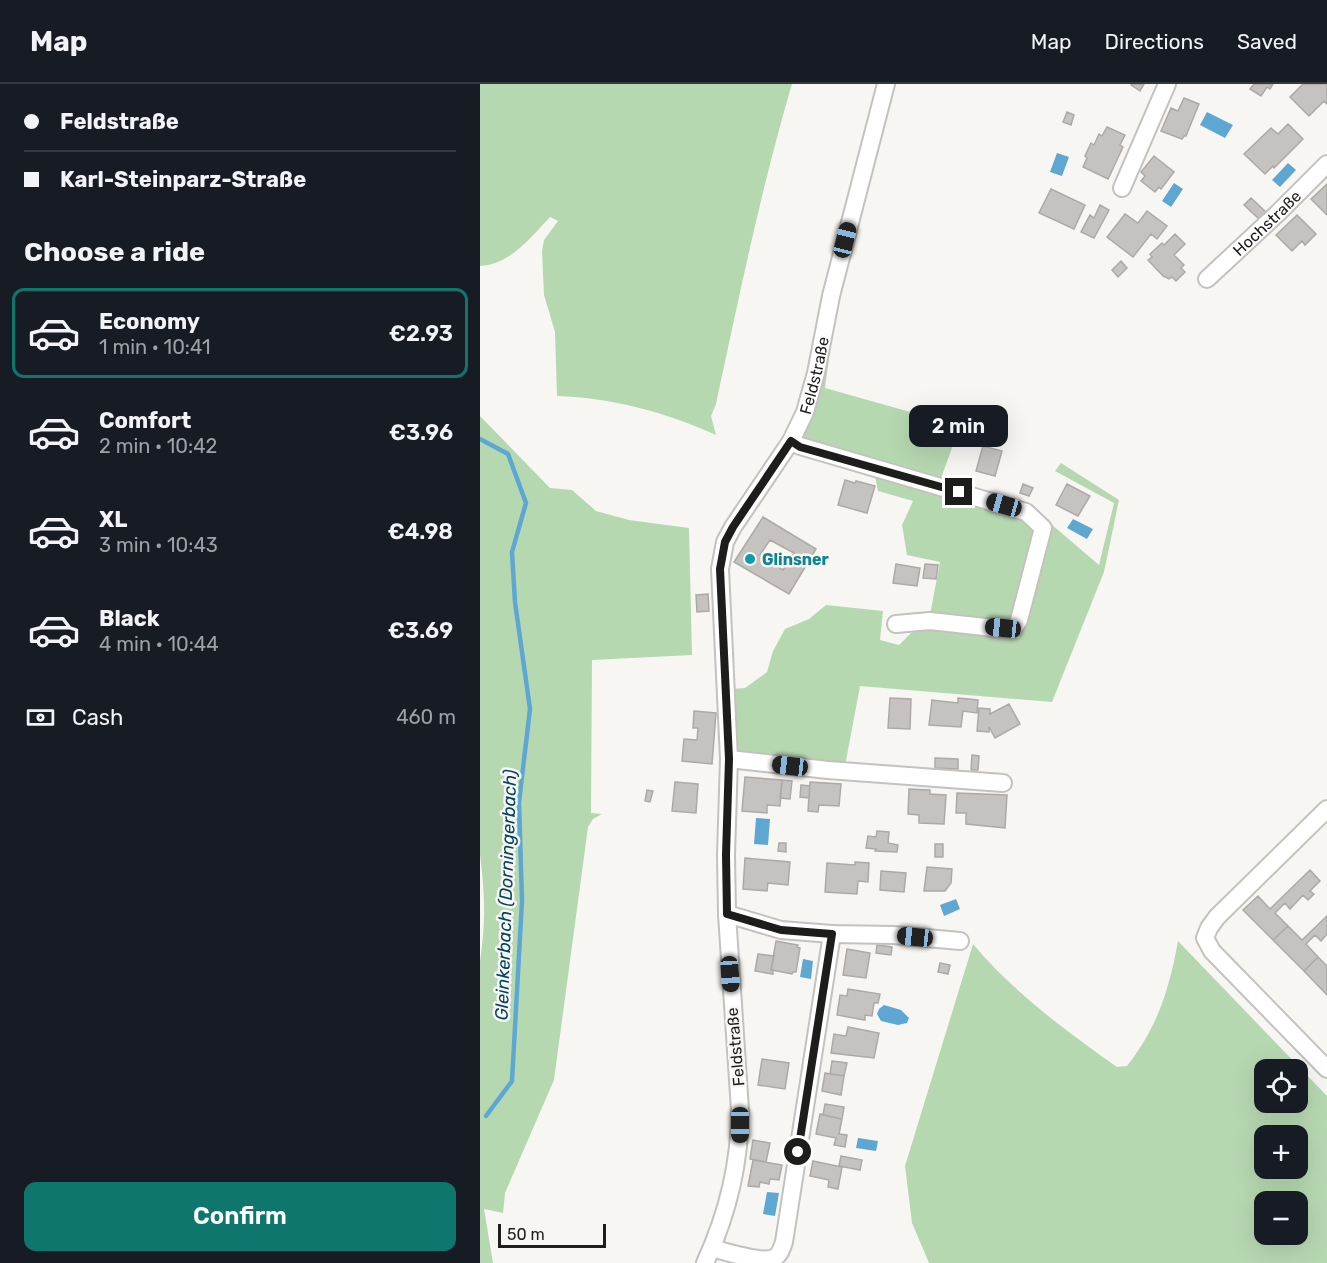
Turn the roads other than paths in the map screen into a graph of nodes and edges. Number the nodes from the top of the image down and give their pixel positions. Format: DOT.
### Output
graph roads {
  1 [pos="886,84"];
  2 [pos="1167,84"];
  3 [pos="1327,164"];
  4 [pos="1122,188"];
  5 [pos="1207,279"];
  6 [pos="791,441"];
  7 [pos="896,624"];
  8 [pos="729,759"];
  9 [pos="1003,783"];
  10 [pos="1327,809"];
  11 [pos="727,914"];
  12 [pos="832,934"];
  13 [pos="960,941"];
  14 [pos="1327,1069"];
  15 [pos="708,1256"];
  1 -- 6 [label="street, Feldstraße"];
  2 -- 4 [label="street"];
  3 -- 5 [label="street, Hochstraße"];
  6 -- 7 [label="street"];
  6 -- 8 [label="street, Feldstraße"];
  8 -- 9 [label="street"];
  8 -- 11 [label="street, Feldstraße"];
  10 -- 14 [label="street"];
  11 -- 12 [label="street"];
  11 -- 15 [label="street, Feldstraße"];
  12 -- 13 [label="street"];
  12 -- 15 [label="street, Feldstraße"];
}
